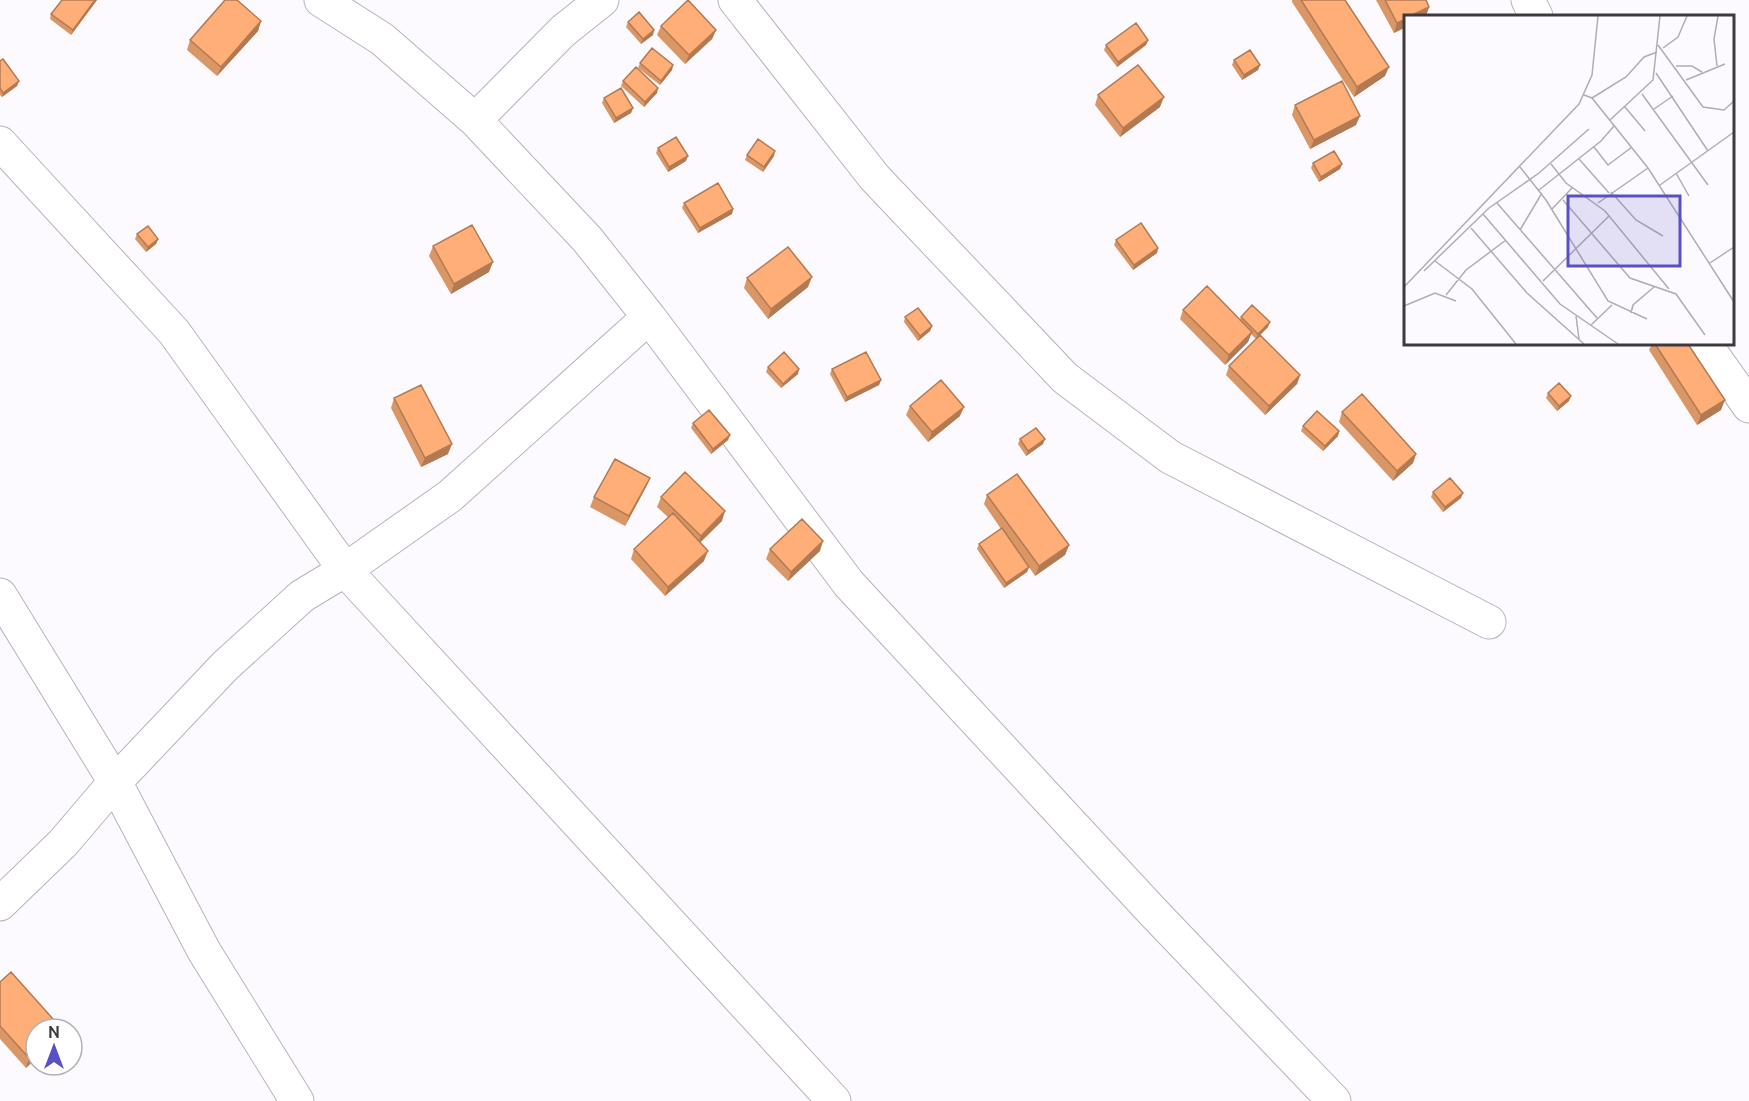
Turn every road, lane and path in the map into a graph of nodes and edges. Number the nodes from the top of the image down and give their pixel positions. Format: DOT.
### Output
graph roads {
  1 [pos="321,0"];
  2 [pos="602,0"];
  3 [pos="735,0"];
  4 [pos="1528,0"];
  5 [pos="1536,15"];
  6 [pos="475,120"];
  7 [pos="0,143"];
  8 [pos="649,317"];
  9 [pos="1706,345"];
  10 [pos="1749,406"];
  11 [pos="345,570"];
  12 [pos="0,595"];
  13 [pos="1489,622"];
  14 [pos="115,782"];
  15 [pos="0,904"];
  16 [pos="297,1101"];
  17 [pos="834,1101"];
  18 [pos="1334,1101"];
  1 -- 6 [label="street"];
  2 -- 6 [label="street"];
  3 -- 13 [label="street"];
  4 -- 5 [label="street"];
  6 -- 8 [label="street"];
  7 -- 11 [label="street"];
  8 -- 11 [label="street"];
  8 -- 18 [label="street"];
  9 -- 10 [label="street"];
  11 -- 14 [label="street"];
  11 -- 17 [label="street"];
  12 -- 14 [label="street"];
  14 -- 15 [label="street"];
  14 -- 16 [label="street"];
}
